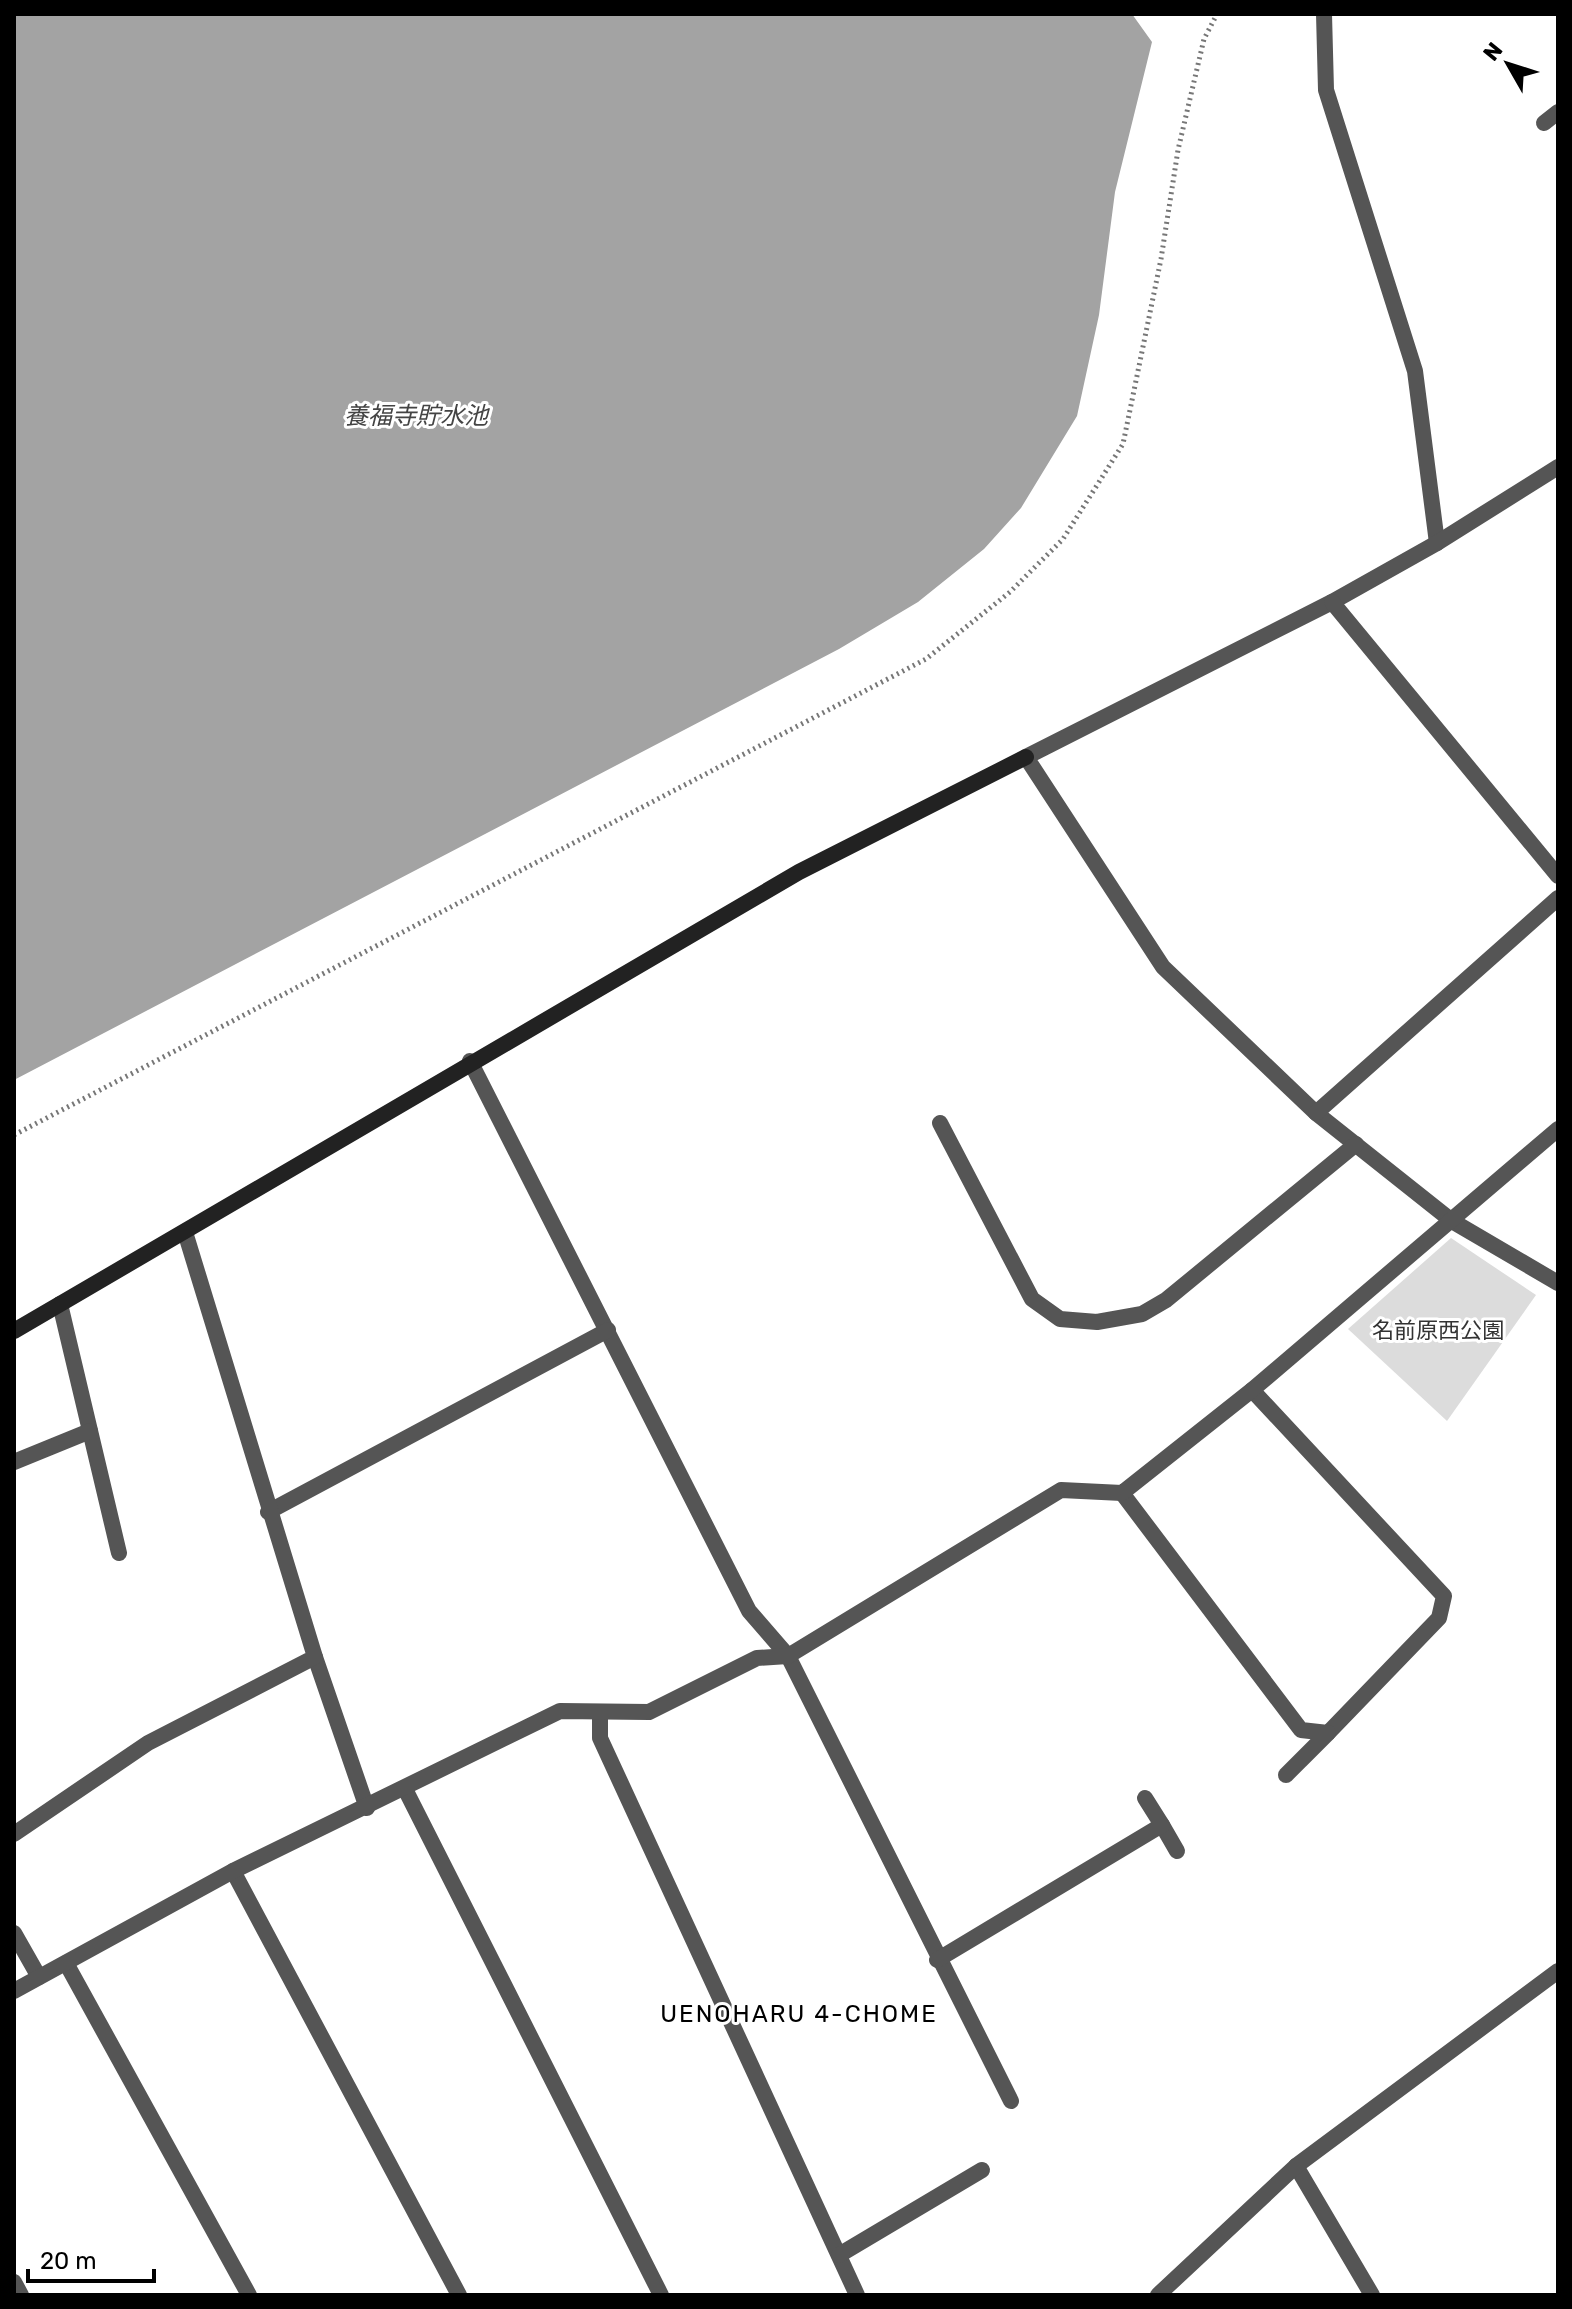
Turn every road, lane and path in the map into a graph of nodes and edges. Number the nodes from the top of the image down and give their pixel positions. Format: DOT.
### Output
graph roads {
  1 [pos="1217,14"];
  2 [pos="1324,14"];
  3 [pos="1558,112"];
  4 [pos="1544,123"];
  5 [pos="1558,467"];
  6 [pos="1437,543"];
  7 [pos="1332,602"];
  8 [pos="1026,757"];
  9 [pos="1558,876"];
  10 [pos="1558,898"];
  11 [pos="470,1061"];
  12 [pos="1316,1113"];
  13 [pos="940,1123"];
  14 [pos="1558,1129"];
  15 [pos="14,1135"];
  16 [pos="1356,1144"];
  17 [pos="1452,1221"];
  18 [pos="185,1232"];
  19 [pos="1558,1283"];
  20 [pos="60,1304"];
  21 [pos="608,1330"];
  22 [pos="14,1331"];
  23 [pos="1252,1390"];
  24 [pos="90,1431"];
  25 [pos="14,1462"];
  26 [pos="1122,1493"];
  27 [pos="268,1512"];
  28 [pos="119,1553"];
  29 [pos="788,1656"];
  30 [pos="315,1657"];
  31 [pos="600,1712"];
  32 [pos="1328,1733"];
  33 [pos="1286,1775"];
  34 [pos="405,1789"];
  35 [pos="1145,1798"];
  36 [pos="367,1808"];
  37 [pos="1162,1825"];
  38 [pos="14,1834"];
  39 [pos="1177,1851"];
  40 [pos="233,1871"];
  41 [pos="14,1933"];
  42 [pos="937,1960"];
  43 [pos="66,1963"];
  44 [pos="1558,1971"];
  45 [pos="39,1977"];
  46 [pos="14,1991"];
  47 [pos="1011,2101"];
  48 [pos="1296,2166"];
  49 [pos="982,2170"];
  50 [pos="839,2255"];
  51 [pos="14,2282"];
  52 [pos="21,2295"];
  53 [pos="249,2295"];
  54 [pos="459,2295"];
  55 [pos="661,2295"];
  56 [pos="857,2295"];
  57 [pos="1158,2295"];
  58 [pos="1372,2295"];
  1 -- 15 [label="path"];
  2 -- 6 [label="street"];
  3 -- 4 [label="street"];
  5 -- 6 [label="street"];
  6 -- 7 [label="street"];
  7 -- 8 [label="street"];
  7 -- 9 [label="street"];
  8 -- 11 [label="street"];
  8 -- 12 [label="street"];
  10 -- 12 [label="street"];
  11 -- 18 [label="street"];
  11 -- 21 [label="street"];
  12 -- 16 [label="street"];
  13 -- 16 [label="street"];
  14 -- 17 [label="street"];
  16 -- 17 [label="street"];
  17 -- 19 [label="street"];
  17 -- 23 [label="street"];
  18 -- 20 [label="street"];
  18 -- 27 [label="street"];
  20 -- 22 [label="street"];
  20 -- 24 [label="street"];
  21 -- 27 [label="street"];
  21 -- 29 [label="street"];
  23 -- 26 [label="street"];
  23 -- 32 [label="street"];
  24 -- 25 [label="street"];
  24 -- 28 [label="street"];
  26 -- 29 [label="street"];
  26 -- 32 [label="street"];
  27 -- 30 [label="street"];
  29 -- 31 [label="street"];
  29 -- 42 [label="street"];
  30 -- 36 [label="street"];
  30 -- 38 [label="street"];
  31 -- 34 [label="street"];
  31 -- 50 [label="street"];
  32 -- 33 [label="street"];
  34 -- 36 [label="street"];
  34 -- 55 [label="street"];
  35 -- 37 [label="street"];
  36 -- 40 [label="street"];
  37 -- 39 [label="street"];
  37 -- 42 [label="street"];
  40 -- 43 [label="street"];
  40 -- 54 [label="street"];
  41 -- 45 [label="street"];
  42 -- 47 [label="street"];
  43 -- 45 [label="street"];
  43 -- 53 [label="street"];
  44 -- 48 [label="street"];
  45 -- 46 [label="street"];
  48 -- 57 [label="street"];
  48 -- 58 [label="street"];
  49 -- 50 [label="street"];
  50 -- 56 [label="street"];
  51 -- 52 [label="street"];
}
